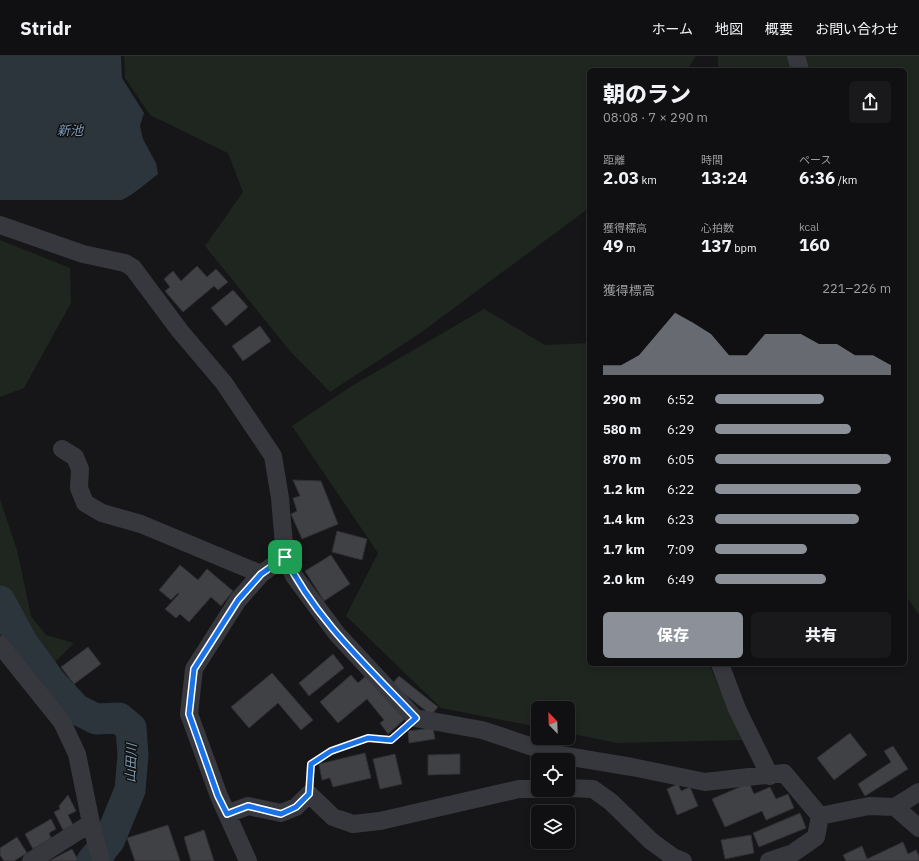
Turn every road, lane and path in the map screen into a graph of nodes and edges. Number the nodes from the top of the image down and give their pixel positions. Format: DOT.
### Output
graph roads {
  1 [pos="796,56"];
  2 [pos="799,68"];
  3 [pos="0,225"];
  4 [pos="62,450"];
  5 [pos="285,557"];
  6 [pos="261,574"];
  7 [pos="0,645"];
  8 [pos="721,666"];
  9 [pos="416,718"];
  10 [pos="770,776"];
  11 [pos="531,789"];
  12 [pos="575,789"];
  13 [pos="919,792"];
  14 [pos="309,794"];
  15 [pos="895,807"];
  16 [pos="227,814"];
  17 [pos="820,816"];
  18 [pos="91,823"];
  19 [pos="919,828"];
  20 [pos="31,861"];
  21 [pos="101,861"];
  22 [pos="248,861"];
  23 [pos="683,861"];
  24 [pos="769,861"];
  1 -- 2 [label="street"];
  3 -- 5 [label="street"];
  4 -- 6 [label="street"];
  5 -- 6 [label="street"];
  5 -- 9 [label="street"];
  6 -- 16 [label="street"];
  7 -- 18 [label="street"];
  8 -- 10 [label="street"];
  9 -- 10 [label="street"];
  9 -- 14 [label="path"];
  10 -- 17 [label="street"];
  11 -- 14 [label="street"];
  12 -- 23 [label="street"];
  13 -- 15 [label="street"];
  14 -- 16 [label="street"];
  15 -- 17 [label="street"];
  15 -- 19 [label="street"];
  16 -- 22 [label="street"];
  17 -- 24 [label="street"];
  18 -- 20 [label="street"];
  18 -- 21 [label="street"];
}
